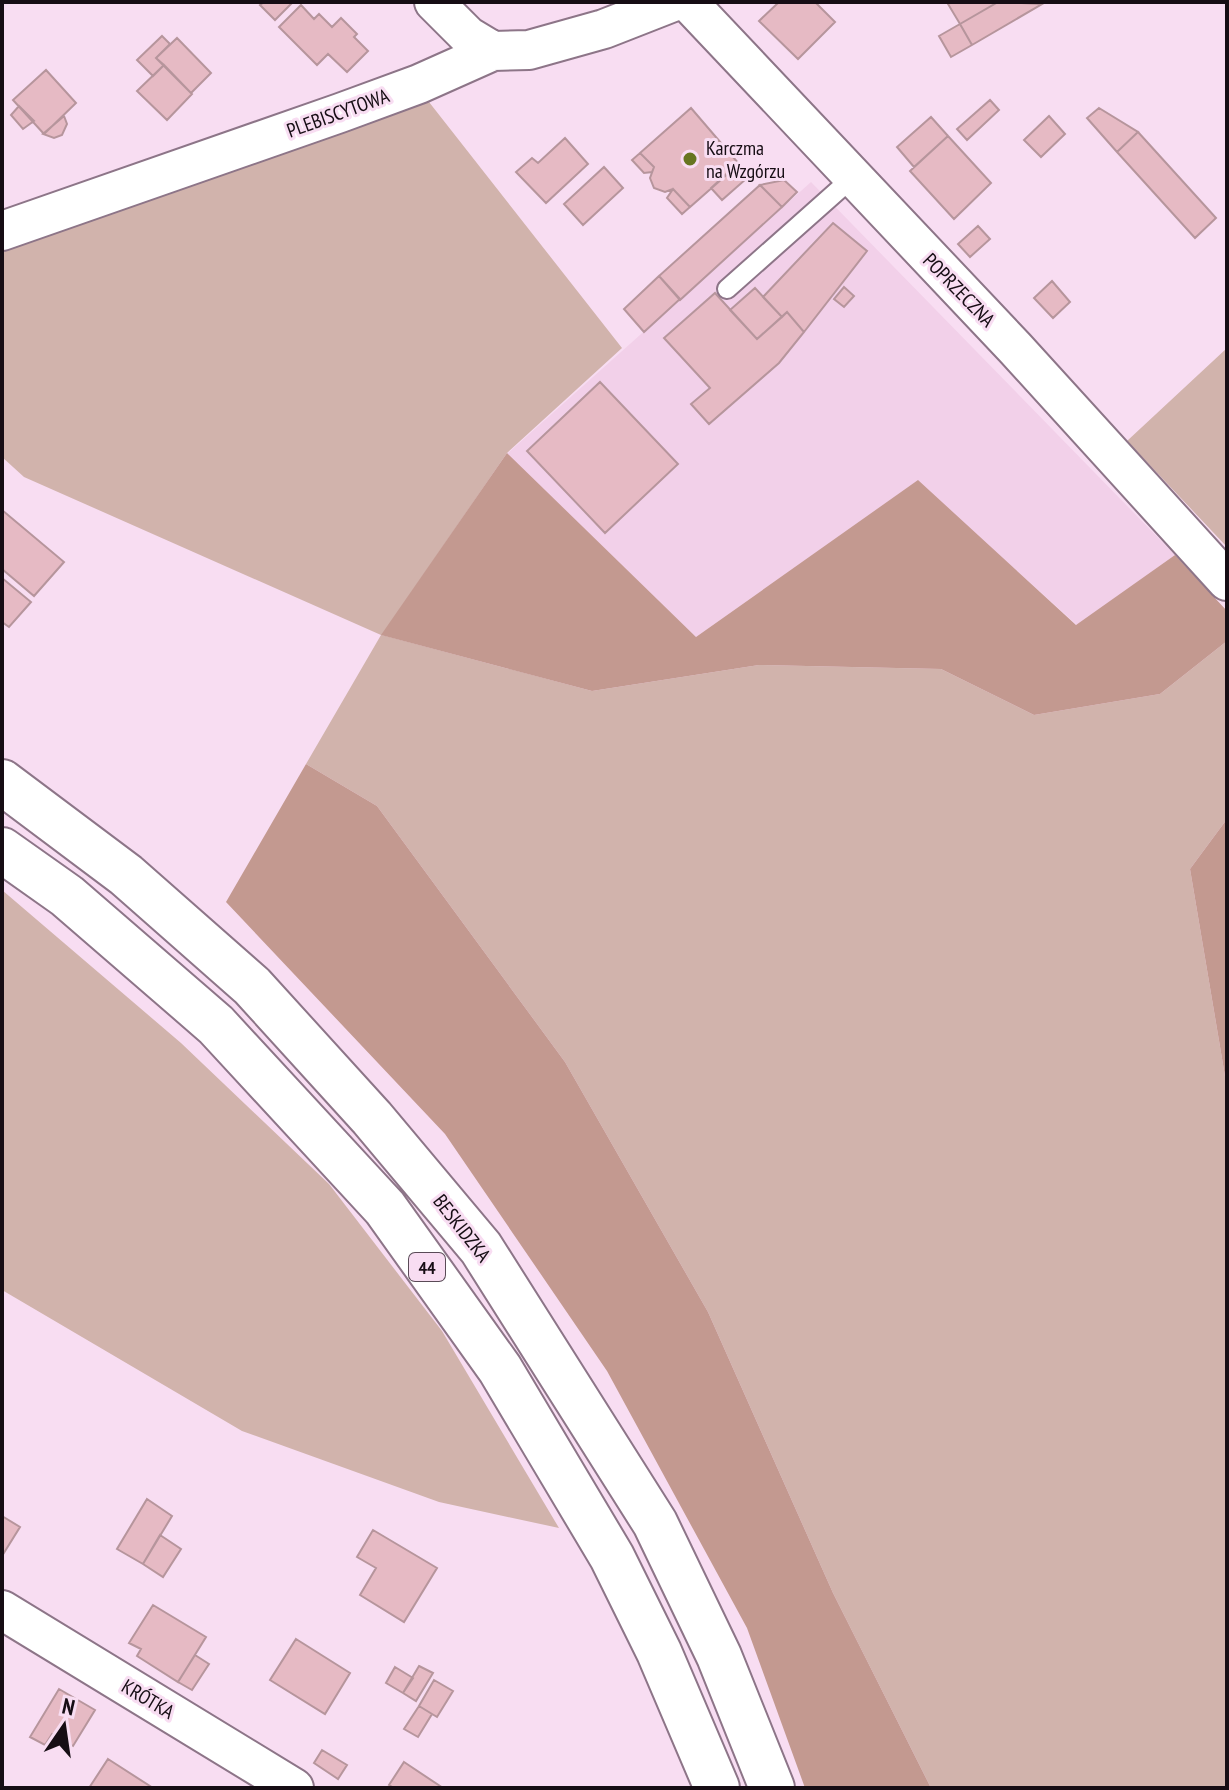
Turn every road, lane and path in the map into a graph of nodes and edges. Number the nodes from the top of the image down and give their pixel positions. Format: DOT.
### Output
graph roads {
  1 [pos="434,2"];
  2 [pos="673,2"];
  3 [pos="688,2"];
  4 [pos="493,51"];
  5 [pos="852,178"];
  6 [pos="2,231"];
  7 [pos="727,289"];
  8 [pos="1227,581"];
  9 [pos="2,782"];
  10 [pos="2,850"];
  11 [pos="2,1610"];
  12 [pos="294,1788"];
  13 [pos="717,1788"];
  14 [pos="772,1788"];
  1 -- 4 [label="street"];
  2 -- 4 [label="street, PLEBISCYTOWA"];
  3 -- 5 [label="street, POPRZECZNA"];
  4 -- 6 [label="street, PLEBISCYTOWA"];
  5 -- 7 [label="lane"];
  5 -- 8 [label="street, POPRZECZNA"];
  9 -- 14 [label="main road, BESKIDZKA"];
  10 -- 13 [label="main road, 44"];
  11 -- 12 [label="street, KRÓTKA"];
}
